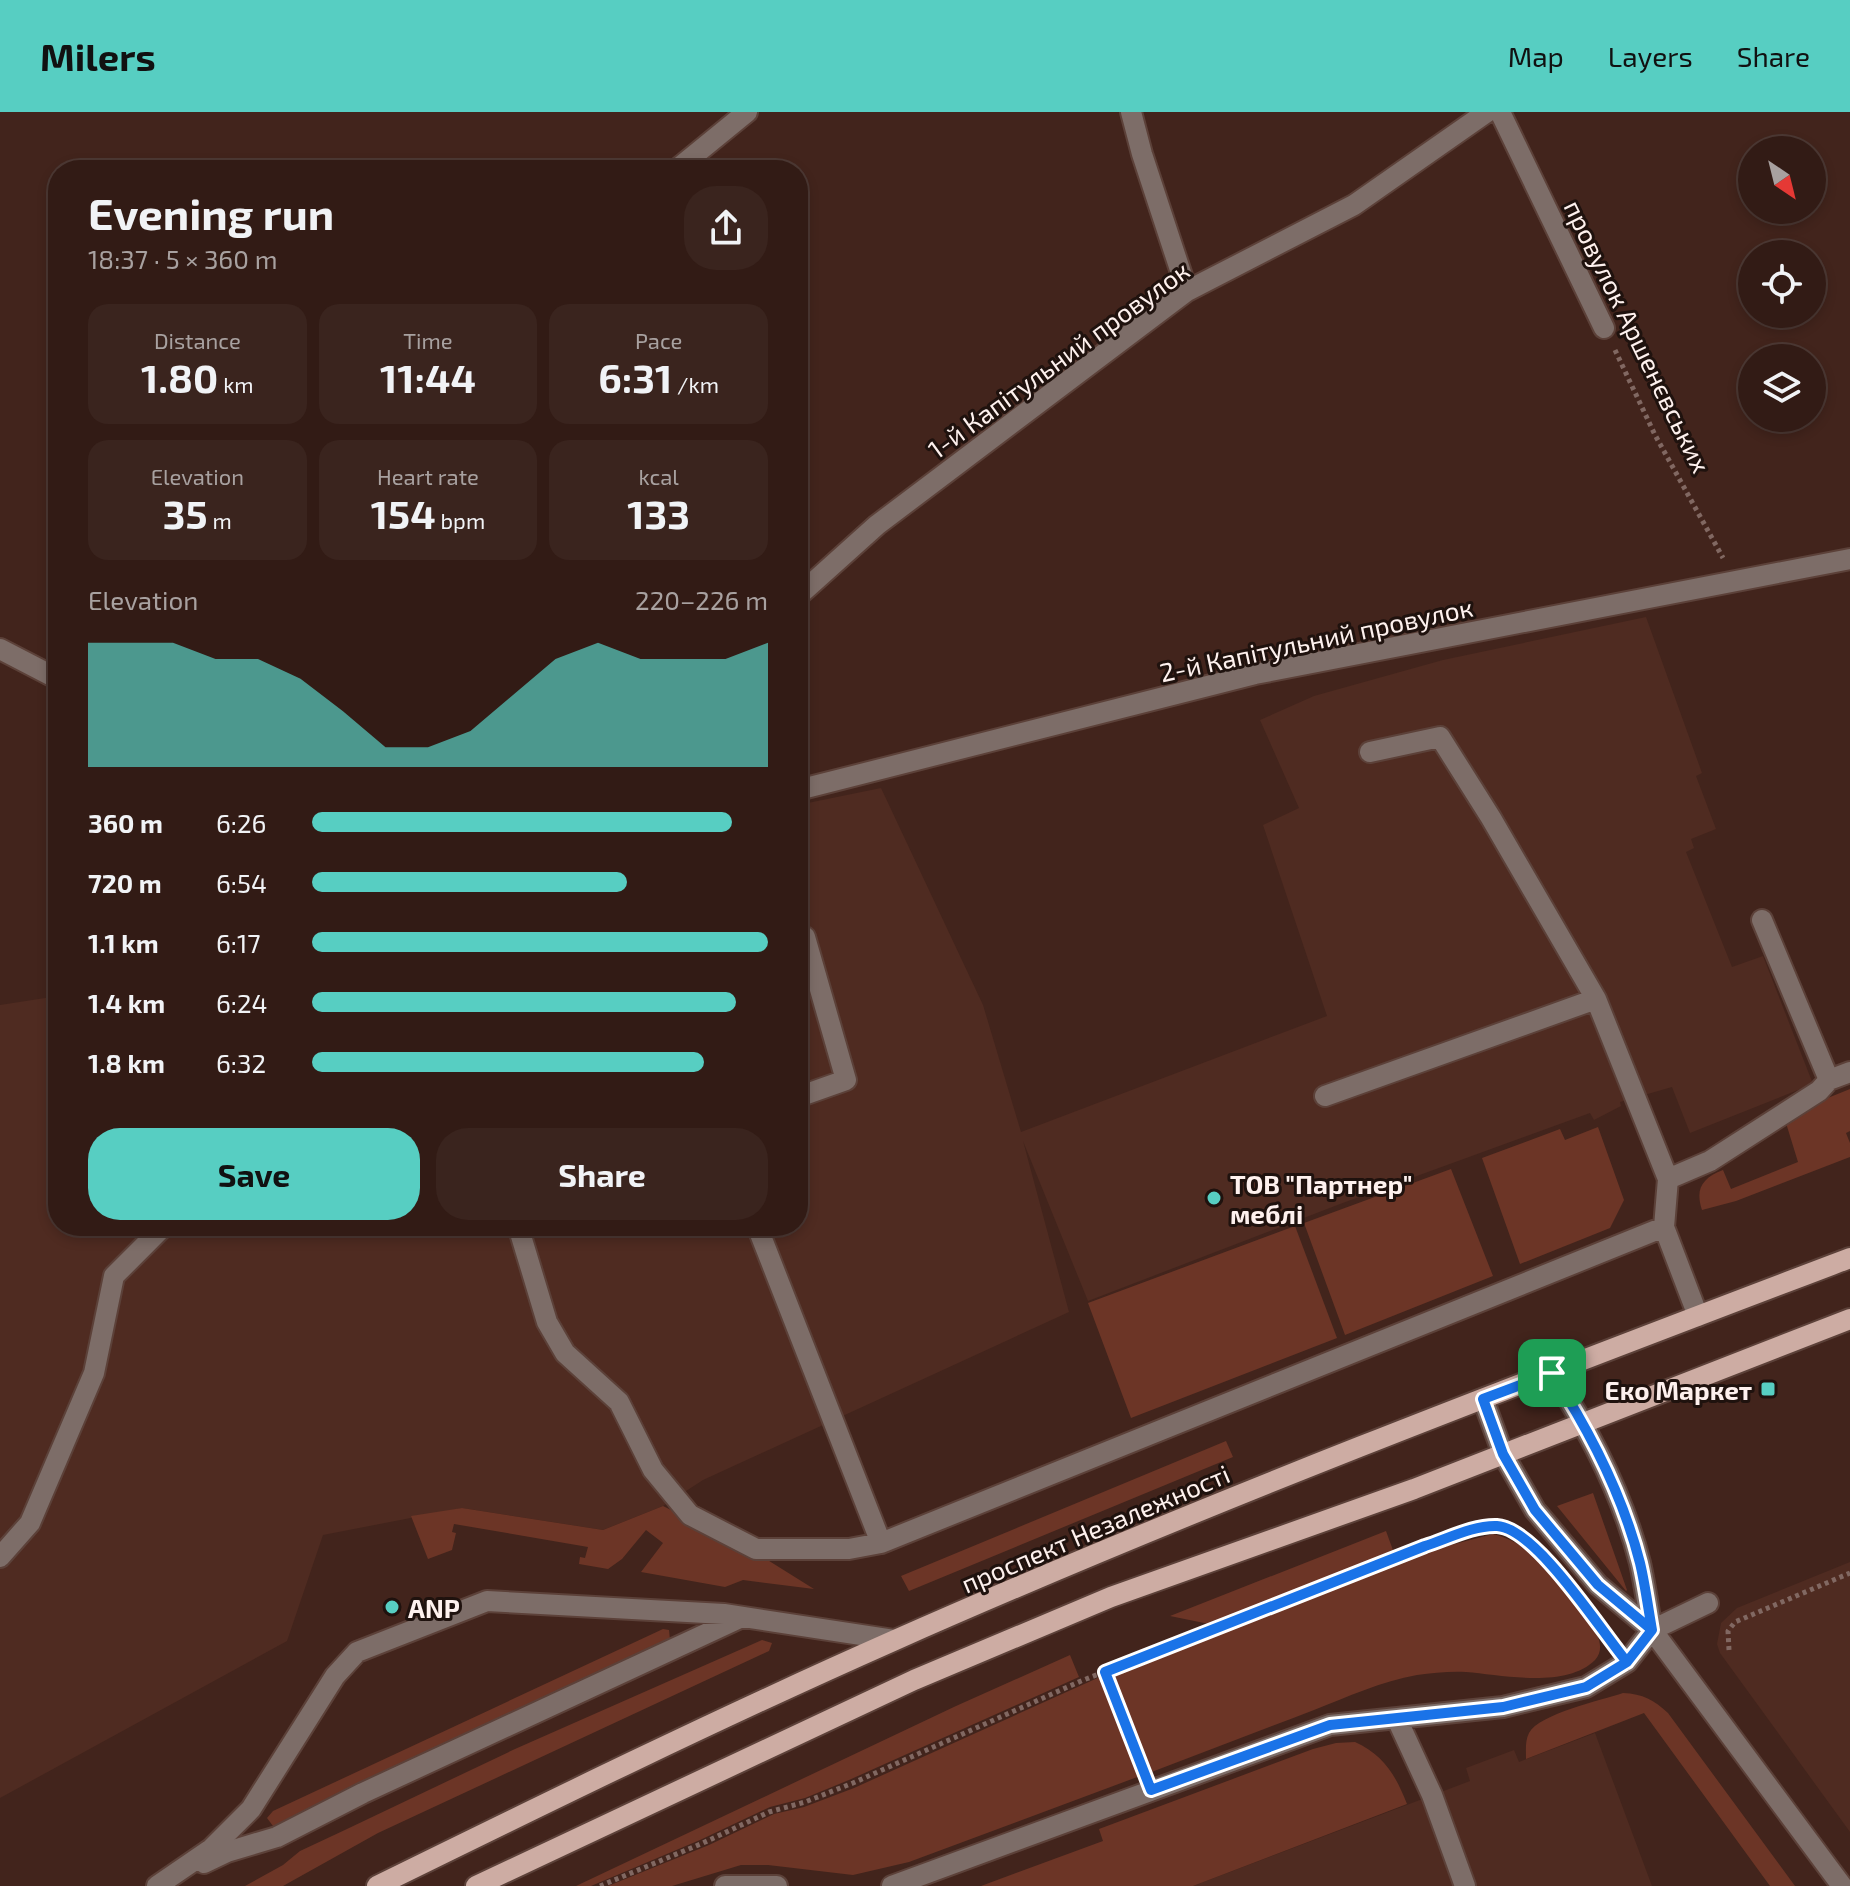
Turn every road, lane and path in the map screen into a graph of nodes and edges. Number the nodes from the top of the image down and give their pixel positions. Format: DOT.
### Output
graph roads {
  1 [pos="747,112"];
  2 [pos="1131,112"];
  3 [pos="1487,112"];
  4 [pos="1500,112"];
  5 [pos="688,160"];
  6 [pos="1187,291"];
  7 [pos="1604,328"];
  8 [pos="1850,559"];
  9 [pos="1735,581"];
  10 [pos="808,587"];
  11 [pos="0,649"];
  12 [pos="48,674"];
  13 [pos="1370,752"];
  14 [pos="808,787"];
  15 [pos="1762,920"];
  16 [pos="808,947"];
  17 [pos="1596,999"];
  18 [pos="1850,1072"];
  19 [pos="1829,1080"];
  20 [pos="808,1093"];
  21 [pos="1325,1096"];
  22 [pos="1668,1179"];
  23 [pos="1664,1227"];
  24 [pos="154,1236"];
  25 [pos="521,1236"];
  26 [pos="761,1236"];
  27 [pos="1850,1258"];
  28 [pos="1698,1316"];
  29 [pos="1850,1319"];
  30 [pos="1552,1373"];
  31 [pos="1483,1399"];
  32 [pos="1584,1422"];
  33 [pos="1503,1454"];
  34 [pos="1513,1519"];
  35 [pos="1496,1525"];
  36 [pos="1525,1538"];
  37 [pos="881,1543"];
  38 [pos="0,1557"];
  39 [pos="1850,1573"];
  40 [pos="1708,1603"];
  41 [pos="1591,1616"];
  42 [pos="742,1617"];
  43 [pos="1652,1630"];
  44 [pos="894,1640"];
  45 [pos="1729,1650"];
  46 [pos="1627,1662"];
  47 [pos="1105,1672"];
  48 [pos="1397,1719"];
  49 [pos="1151,1790"];
  50 [pos="162,1882"];
  51 [pos="377,1886"];
  52 [pos="476,1886"];
  53 [pos="600,1886"];
  54 [pos="725,1886"];
  55 [pos="777,1886"];
  56 [pos="892,1886"];
  57 [pos="1465,1886"];
  58 [pos="1842,1886"];
  1 -- 5 [label="street"];
  2 -- 6 [label="street"];
  3 -- 6 [label="street, 1-й Капітульний провулок"];
  4 -- 7 [label="street, провулок Аршенєвських"];
  6 -- 10 [label="street, 1-й Капітульний провулок"];
  7 -- 9 [label="path, провулок Аршенєвських"];
  8 -- 9 [label="street, 2-й Капітульний провулок"];
  9 -- 14 [label="street, 2-й Капітульний провулок"];
  11 -- 12 [label="street"];
  13 -- 17 [label="street"];
  15 -- 19 [label="street"];
  16 -- 20 [label="street"];
  17 -- 21 [label="street"];
  17 -- 22 [label="street"];
  18 -- 19 [label="street"];
  19 -- 22 [label="street"];
  22 -- 23 [label="street"];
  23 -- 28 [label="street"];
  23 -- 37 [label="street"];
  24 -- 38 [label="street"];
  25 -- 37 [label="street"];
  26 -- 37 [label="street"];
  27 -- 28 [label="main road, проспект Незалежності"];
  28 -- 30 [label="main road, проспект Незалежності"];
  29 -- 32 [label="main road"];
  30 -- 31 [label="main road, проспект Незалежності"];
  30 -- 32 [label="street"];
  31 -- 33 [label="street"];
  31 -- 44 [label="main road, проспект Незалежності"];
  32 -- 33 [label="main road"];
  32 -- 43 [label="street"];
  33 -- 43 [label="street"];
  33 -- 52 [label="main road"];
  34 -- 35 [label="path"];
  35 -- 36 [label="path"];
  35 -- 47 [label="path"];
  39 -- 45 [label="path"];
  40 -- 43 [label="street"];
  41 -- 46 [label="path"];
  42 -- 44 [label="street"];
  42 -- 50 [label="street"];
  42 -- 50 [label="street"];
  43 -- 46 [label="street"];
  43 -- 58 [label="street"];
  44 -- 51 [label="main road, проспект Незалежності"];
  46 -- 48 [label="street"];
  47 -- 49 [label="path"];
  47 -- 53 [label="path"];
  48 -- 49 [label="street"];
  48 -- 57 [label="street"];
  49 -- 56 [label="street"];
  54 -- 55 [label="street"];
}
